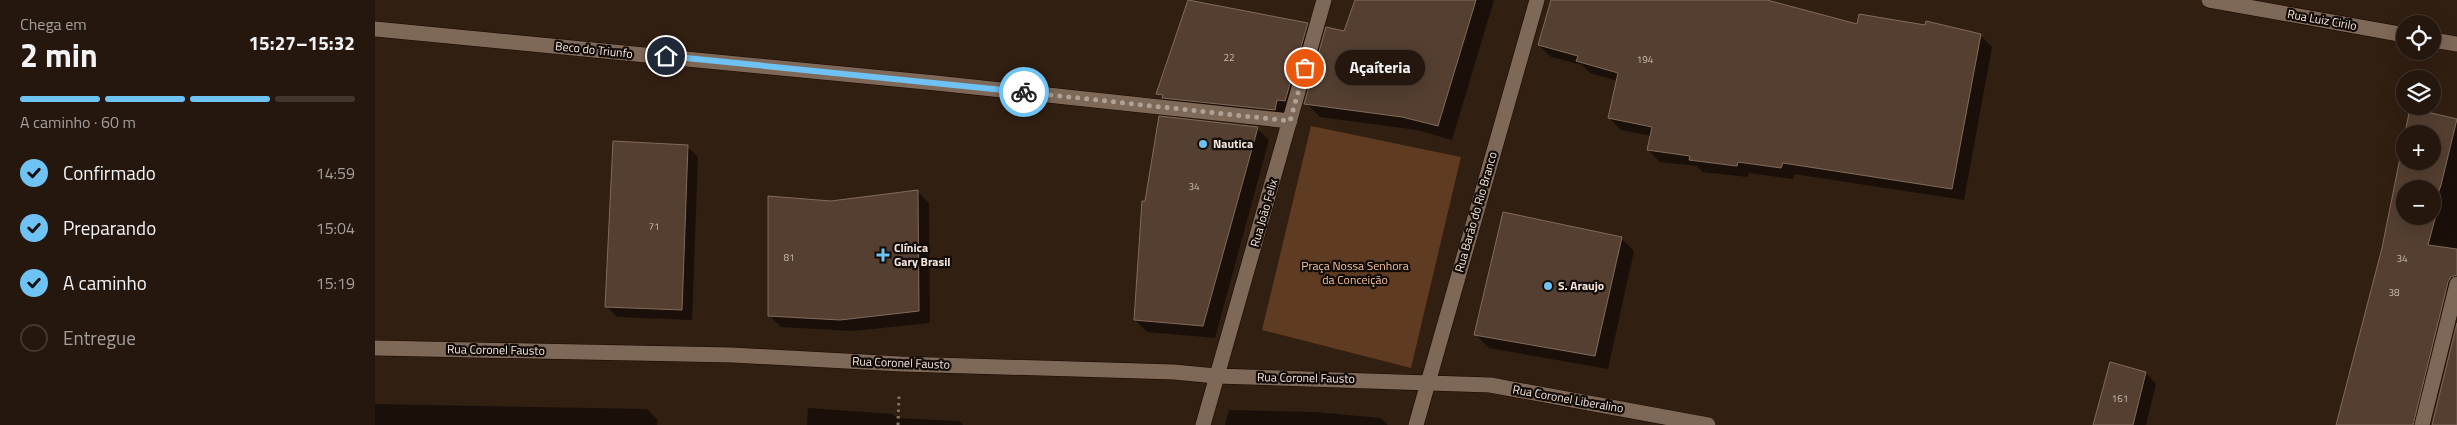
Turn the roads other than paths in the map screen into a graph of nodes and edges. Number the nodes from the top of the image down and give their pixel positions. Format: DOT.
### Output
graph roads {
  1 [pos="1324,0"];
  2 [pos="1537,0"];
  3 [pos="2209,0"];
  4 [pos="375,29"];
  5 [pos="2396,33"];
  6 [pos="2441,41"];
  7 [pos="2457,44"];
  8 [pos="1290,121"];
  9 [pos="2457,284"];
  10 [pos="375,348"];
  11 [pos="1216,376"];
  12 [pos="1427,381"];
  13 [pos="1203,425"];
  14 [pos="1416,425"];
  15 [pos="1708,425"];
  16 [pos="2422,425"];
  1 -- 8 [label="street, Rua João Felix"];
  2 -- 12 [label="street, Rua Barão do Rio Branco"];
  3 -- 5 [label="street, Rua Luiz Cirilo"];
  4 -- 8 [label="street, Beco do Triunfo"];
  6 -- 7 [label="street"];
  8 -- 11 [label="street, Rua João Felix"];
  9 -- 16 [label="street"];
  10 -- 11 [label="street, Rua Coronel Fausto"];
  11 -- 12 [label="street, Rua Coronel Fausto"];
  11 -- 13 [label="street, Rua João Felix"];
  12 -- 14 [label="street, Rua Barão do Rio Branco"];
  12 -- 15 [label="street, Rua Coronel Liberalino"];
}
